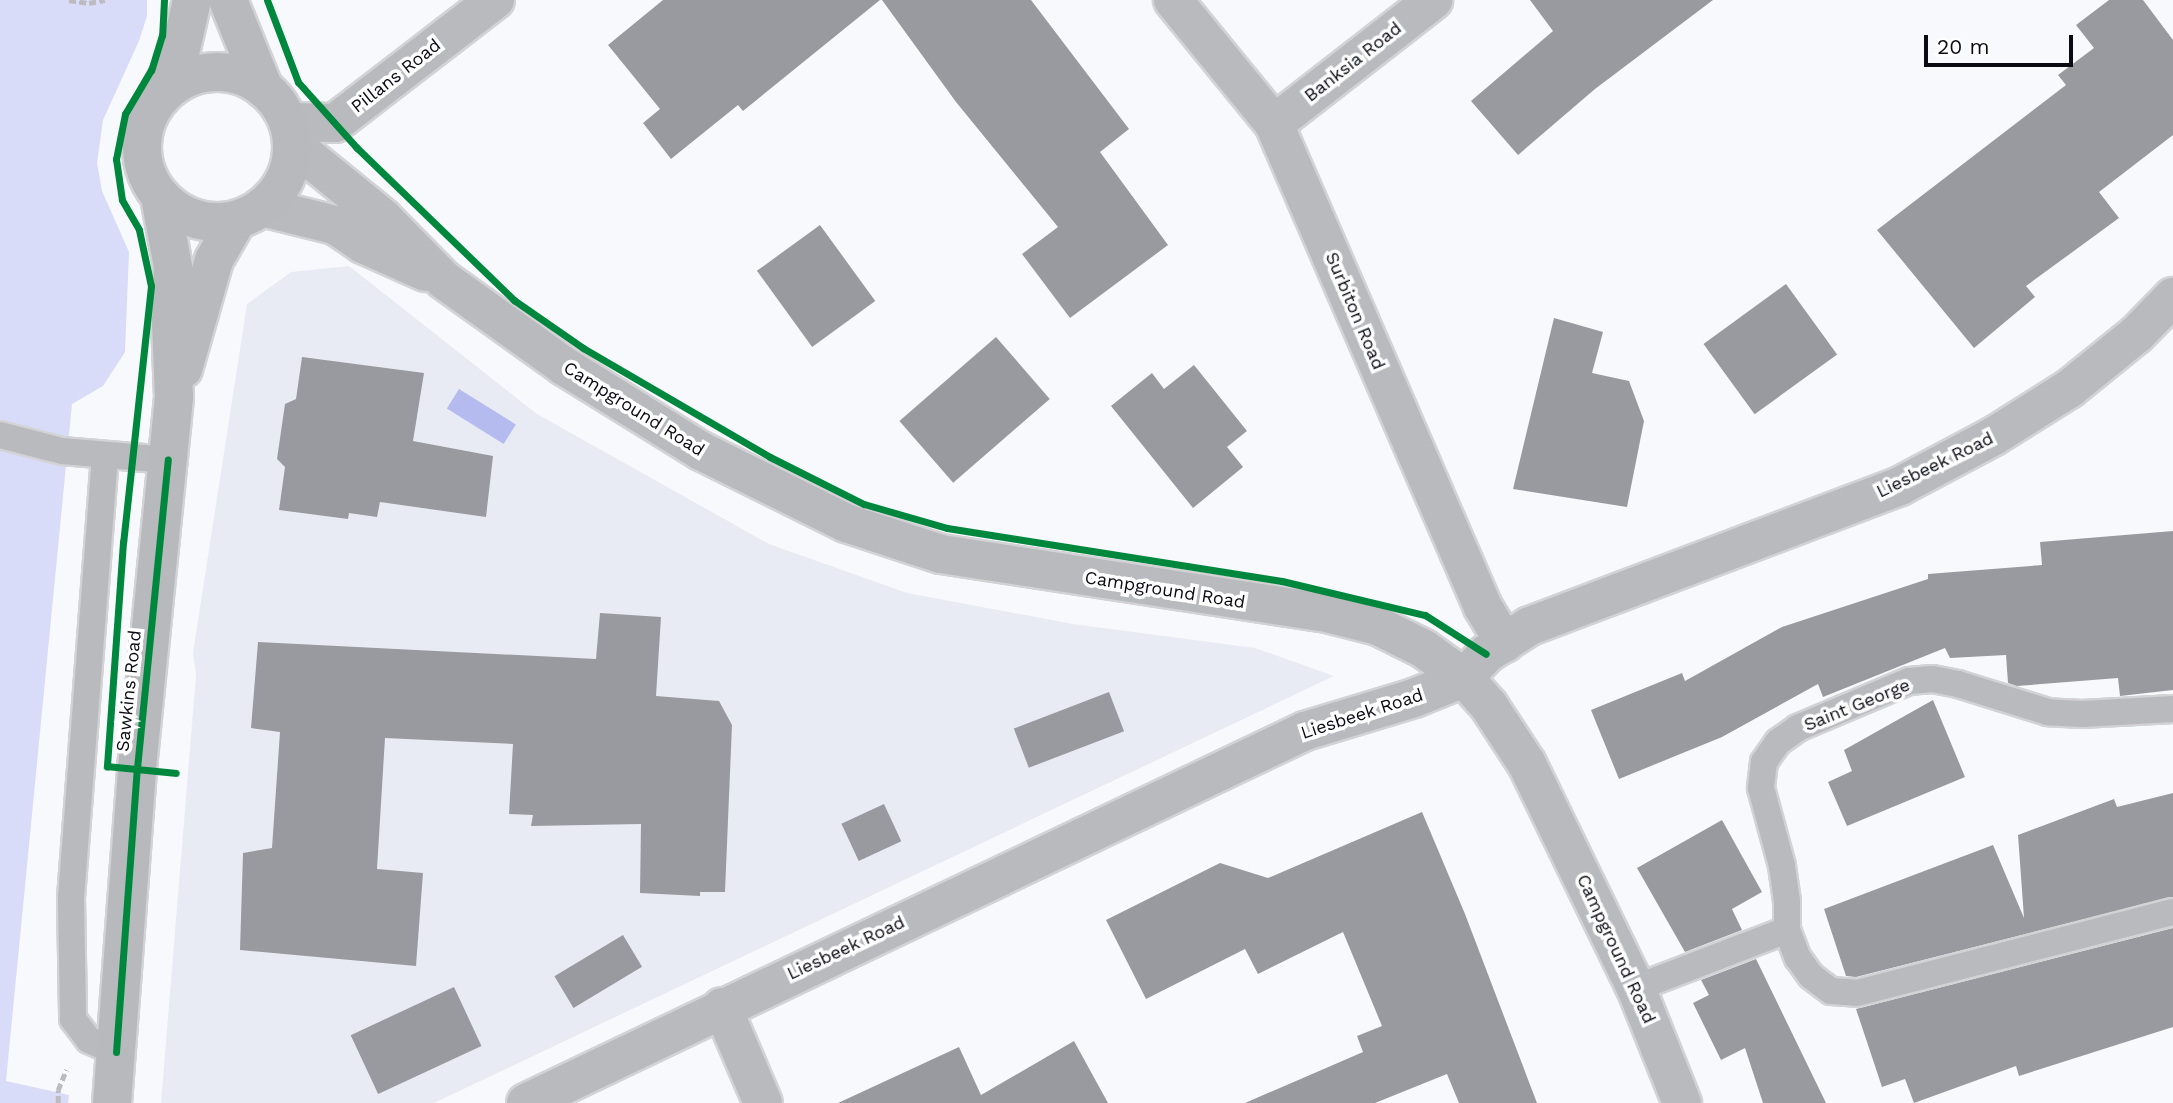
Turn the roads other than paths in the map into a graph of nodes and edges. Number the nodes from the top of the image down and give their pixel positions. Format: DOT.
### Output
graph roads {
  1 [pos="192,0"];
  2 [pos="228,0"];
  3 [pos="495,0"];
  4 [pos="1173,0"];
  5 [pos="1433,0"];
  6 [pos="264,89"];
  7 [pos="150,113"];
  8 [pos="1274,124"];
  9 [pos="290,133"];
  10 [pos="160,197"];
  11 [pos="250,213"];
  12 [pos="444,280"];
  13 [pos="2173,297"];
  14 [pos="174,397"];
  15 [pos="0,435"];
  16 [pos="105,456"];
  17 [pos="168,460"];
  18 [pos="1505,643"];
  19 [pos="1464,678"];
  20 [pos="2173,709"];
  21 [pos="2173,912"];
  22 [pos="1787,930"];
  23 [pos="1636,988"];
  24 [pos="722,1007"];
  25 [pos="116,1052"];
  26 [pos="112,1103"];
  27 [pos="526,1103"];
  28 [pos="763,1103"];
  29 [pos="1682,1103"];
  1 -- 7 [label="street"];
  2 -- 6 [label="street"];
  3 -- 9 [label="street, Pillans Road"];
  4 -- 8 [label="street, Surbiton Road"];
  5 -- 8 [label="street, Banksia Road"];
  6 -- 7 [label="street"];
  6 -- 9 [label="street"];
  7 -- 10 [label="street"];
  8 -- 18 [label="street, Surbiton Road"];
  9 -- 11 [label="street"];
  9 -- 12 [label="street, Campground Road"];
  10 -- 11 [label="street"];
  10 -- 14 [label="street, Sawkins Road"];
  11 -- 12 [label="street, Campground Road"];
  11 -- 14 [label="street, Sawkins Road"];
  12 -- 19 [label="street, Campground Road"];
  13 -- 18 [label="street, Liesbeek Road"];
  14 -- 17 [label="street, Sawkins Road"];
  15 -- 16 [label="lane"];
  16 -- 17 [label="lane"];
  16 -- 25 [label="lane"];
  17 -- 25 [label="street, Sawkins Road"];
  18 -- 19 [label="street, Liesbeek Road"];
  19 -- 23 [label="street, Campground Road"];
  19 -- 24 [label="street, Liesbeek Road"];
  20 -- 22 [label="lane, Saint George"];
  21 -- 22 [label="lane, Saint George"];
  22 -- 23 [label="lane"];
  23 -- 29 [label="street, Campground Road"];
  24 -- 27 [label="street, Liesbeek Road"];
  24 -- 28 [label="street"];
  25 -- 26 [label="street, Sawkins Road"];
}
